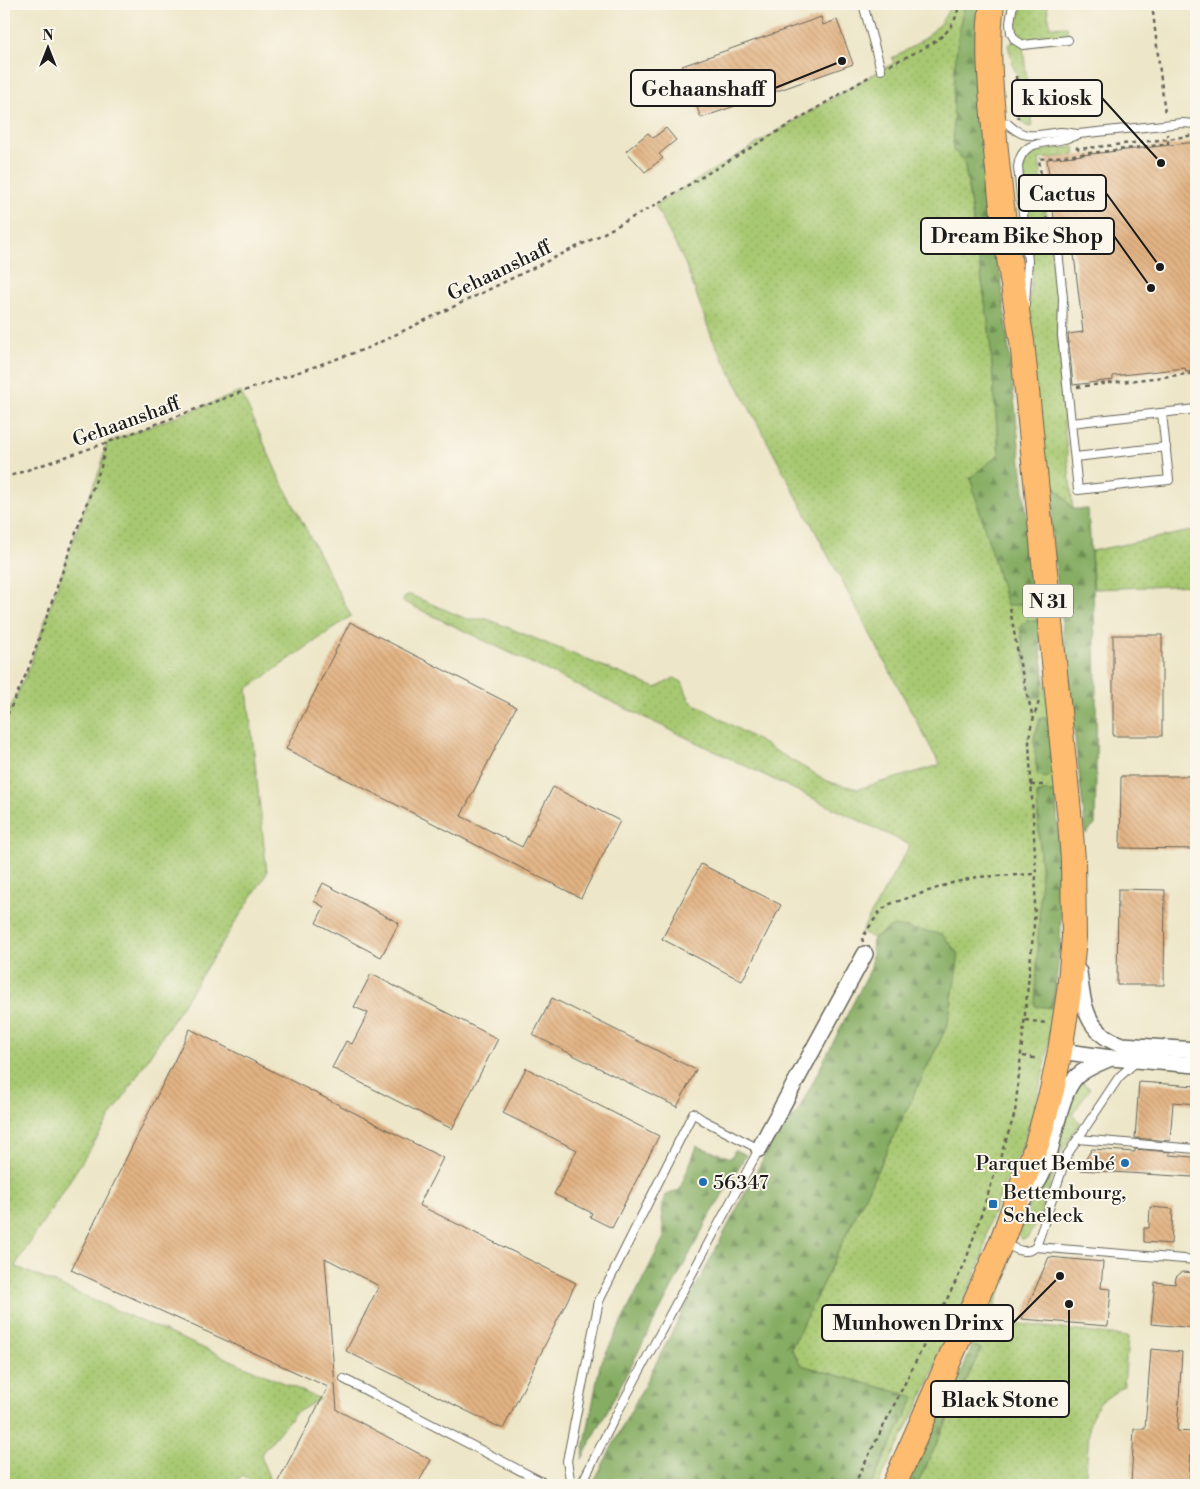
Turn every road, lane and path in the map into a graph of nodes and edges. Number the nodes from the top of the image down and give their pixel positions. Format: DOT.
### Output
graph roads {
  1 [pos="863,4"];
  2 [pos="960,4"];
  3 [pos="1152,4"];
  4 [pos="1000,5"];
  5 [pos="1068,40"];
  6 [pos="880,70"];
  7 [pos="1016,76"];
  8 [pos="1013,122"];
  9 [pos="1166,124"];
  10 [pos="1196,124"];
  11 [pos="1079,134"];
  12 [pos="1196,135"];
  13 [pos="1168,138"];
  14 [pos="1073,146"];
  15 [pos="1047,223"];
  16 [pos="1057,242"];
  17 [pos="1022,341"];
  18 [pos="1196,373"];
  19 [pos="1068,388"];
  20 [pos="1196,409"];
  21 [pos="1162,413"];
  22 [pos="1071,423"];
  23 [pos="106,443"];
  24 [pos="1166,447"];
  25 [pos="1074,457"];
  26 [pos="4,478"];
  27 [pos="1010,608"];
  28 [pos="1040,697"];
  29 [pos="1034,720"];
  30 [pos="4,722"];
  31 [pos="1036,874"];
  32 [pos="1074,937"];
  33 [pos="865,954"];
  34 [pos="1025,1020"];
  35 [pos="1055,1045"];
  36 [pos="1196,1050"];
  37 [pos="1022,1056"];
  38 [pos="1196,1057"];
  39 [pos="1111,1058"];
  40 [pos="1138,1061"];
  41 [pos="1196,1065"];
  42 [pos="1078,1139"];
  43 [pos="759,1149"];
  44 [pos="1196,1149"];
  45 [pos="1013,1212"];
  46 [pos="1001,1243"];
  47 [pos="1036,1247"];
  48 [pos="1196,1260"];
  49 [pos="344,1379"];
  50 [pos="548,1485"];
  51 [pos="572,1485"];
  52 [pos="581,1485"];
  53 [pos="854,1485"];
  54 [pos="894,1485"];
  1 -- 6 [label="lane"];
  2 -- 6 [label="path, Gehaanshaff"];
  3 -- 9 [label="path"];
  4 -- 5 [label="lane"];
  4 -- 8 [label="main road"];
  4 -- 17 [label="main road, N 31"];
  6 -- 23 [label="path, Gehaanshaff"];
  7 -- 8 [label="path"];
  8 -- 11 [label="lane"];
  8 -- 17 [label="main road, N 31"];
  9 -- 10 [label="lane"];
  9 -- 11 [label="lane"];
  9 -- 13 [label="path"];
  11 -- 17 [label="lane"];
  12 -- 13 [label="path"];
  13 -- 14 [label="path"];
  13 -- 15 [label="path"];
  16 -- 19 [label="lane"];
  17 -- 32 [label="main road, N 31"];
  18 -- 19 [label="path"];
  19 -- 22 [label="lane"];
  20 -- 21 [label="lane"];
  21 -- 22 [label="lane"];
  21 -- 24 [label="lane"];
  22 -- 25 [label="lane"];
  23 -- 26 [label="path, Gehaanshaff"];
  23 -- 30 [label="path"];
  24 -- 25 [label="lane"];
  24 -- 25 [label="lane"];
  27 -- 29 [label="path"];
  28 -- 29 [label="path"];
  29 -- 31 [label="path"];
  31 -- 33 [label="path"];
  31 -- 34 [label="path"];
  32 -- 35 [label="main road, N 31"];
  32 -- 36 [label="street"];
  33 -- 43 [label="street"];
  34 -- 35 [label="path"];
  34 -- 37 [label="path"];
  35 -- 37 [label="path"];
  35 -- 38 [label="street"];
  35 -- 39 [label="street"];
  35 -- 45 [label="main road, N 31"];
  37 -- 53 [label="path"];
  39 -- 40 [label="street"];
  39 -- 45 [label="street"];
  40 -- 41 [label="street"];
  40 -- 42 [label="lane"];
  42 -- 44 [label="lane"];
  42 -- 47 [label="lane"];
  43 -- 51 [label="lane"];
  43 -- 52 [label="lane"];
  45 -- 46 [label="main road, N 31"];
  46 -- 47 [label="lane"];
  46 -- 54 [label="main road, N 31"];
  47 -- 48 [label="lane"];
  49 -- 50 [label="lane"];
}
